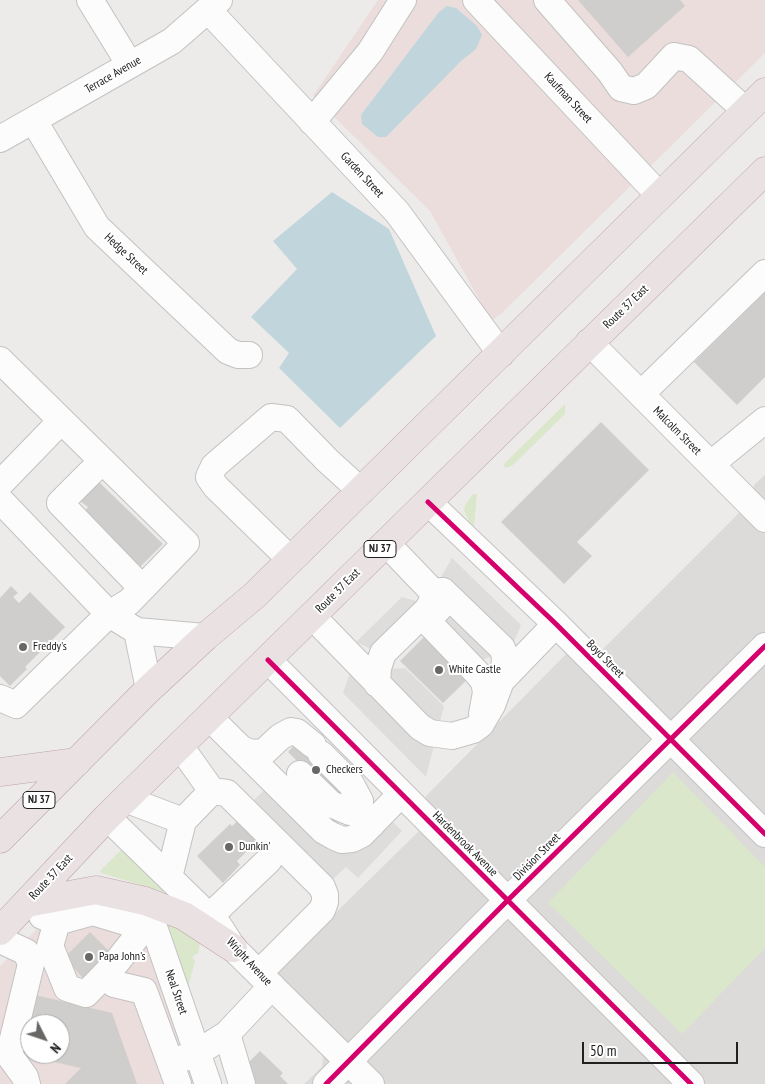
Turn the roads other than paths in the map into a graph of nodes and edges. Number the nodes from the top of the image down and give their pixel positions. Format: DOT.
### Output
graph roads {
  1 [pos="90,0"];
  2 [pos="403,0"];
  3 [pos="476,0"];
  4 [pos="547,0"];
  5 [pos="213,5"];
  6 [pos="130,65"];
  7 [pos="765,92"];
  8 [pos="746,111"];
  9 [pos="34,120"];
  10 [pos="312,122"];
  11 [pos="0,139"];
  12 [pos="762,179"];
  13 [pos="660,196"];
  14 [pos="765,273"];
  15 [pos="589,342"];
  16 [pos="249,354"];
  17 [pos="500,354"];
  18 [pos="0,360"];
  19 [pos="641,394"];
  20 [pos="765,420"];
  21 [pos="61,421"];
  22 [pos="102,461"];
  23 [pos="711,464"];
  24 [pos="0,484"];
  25 [pos="361,491"];
  26 [pos="0,500"];
  27 [pos="428,502"];
  28 [pos="765,519"];
  29 [pos="386,542"];
  30 [pos="290,560"];
  31 [pos="142,588"];
  32 [pos="433,592"];
  33 [pos="108,614"];
  34 [pos="312,617"];
  35 [pos="430,624"];
  36 [pos="556,624"];
  37 [pos="137,631"];
  38 [pos="205,637"];
  39 [pos="765,646"];
  40 [pos="384,653"];
  41 [pos="268,660"];
  42 [pos="501,682"];
  43 [pos="378,684"];
  44 [pos="148,689"];
  45 [pos="0,698"];
  46 [pos="209,718"];
  47 [pos="480,724"];
  48 [pos="672,739"];
  49 [pos="180,746"];
  50 [pos="253,751"];
  51 [pos="77,762"];
  52 [pos="0,772"];
  53 [pos="212,791"];
  54 [pos="401,794"];
  55 [pos="116,808"];
  56 [pos="365,818"];
  57 [pos="183,821"];
  58 [pos="765,834"];
  59 [pos="0,839"];
  60 [pos="269,860"];
  61 [pos="169,877"];
  62 [pos="508,900"];
  63 [pos="145,901"];
  64 [pos="25,906"];
  65 [pos="209,917"];
  66 [pos="57,922"];
  67 [pos="148,928"];
  68 [pos="0,931"];
  69 [pos="0,940"];
  70 [pos="253,967"];
  71 [pos="114,984"];
  72 [pos="227,1034"];
  73 [pos="198,1053"];
  74 [pos="349,1062"];
  75 [pos="174,1074"];
  76 [pos="27,1084"];
  77 [pos="208,1084"];
  78 [pos="242,1084"];
  79 [pos="326,1084"];
  80 [pos="371,1084"];
  81 [pos="691,1084"];
  1 -- 6 [label="street"];
  2 -- 10 [label="street"];
  3 -- 13 [label="street, Kaufman Street"];
  4 -- 8 [label="street"];
  5 -- 6 [label="street, Terrace Avenue"];
  5 -- 10 [label="street, Garden Street"];
  6 -- 9 [label="street, Terrace Avenue"];
  7 -- 8 [label="highway, NJ 37"];
  8 -- 13 [label="highway, NJ 37"];
  9 -- 11 [label="street, Terrace Avenue"];
  9 -- 16 [label="street, Hedge Street"];
  10 -- 17 [label="street, Garden Street"];
  12 -- 15 [label="highway, Route 37 East / NJ 37"];
  13 -- 17 [label="highway, NJ 37"];
  14 -- 19 [label="street"];
  15 -- 19 [label="street, Malcolm Street"];
  15 -- 27 [label="highway, Route 37 East / NJ 37"];
  17 -- 25 [label="highway, NJ 37"];
  18 -- 21 [label="street"];
  19 -- 23 [label="street, Malcolm Street"];
  20 -- 23 [label="street"];
  21 -- 22 [label="street"];
  21 -- 24 [label="street"];
  22 -- 31 [label="street"];
  22 -- 31 [label="street"];
  23 -- 28 [label="street, Malcolm Street"];
  25 -- 30 [label="highway, NJ 37"];
  25 -- 30 [label="street"];
  26 -- 33 [label="street"];
  27 -- 29 [label="highway, Route 37 East / NJ 37"];
  27 -- 36 [label="street, Boyd Street"];
  29 -- 32 [label="street"];
  29 -- 34 [label="highway, Route 37 East / NJ 37"];
  30 -- 38 [label="highway, NJ 37"];
  31 -- 33 [label="street"];
  32 -- 35 [label="street"];
  32 -- 40 [label="street"];
  32 -- 42 [label="street"];
  33 -- 37 [label="street"];
  33 -- 45 [label="street"];
  34 -- 41 [label="highway, Route 37 East / NJ 37"];
  34 -- 43 [label="street"];
  35 -- 40 [label="street"];
  35 -- 47 [label="street"];
  36 -- 42 [label="street"];
  36 -- 48 [label="street, Boyd Street"];
  37 -- 38 [label="street"];
  37 -- 44 [label="street"];
  38 -- 44 [label="highway, NJ 37"];
  39 -- 48 [label="street, Division Street"];
  40 -- 43 [label="street"];
  41 -- 46 [label="highway, Route 37 East / NJ 37"];
  41 -- 54 [label="street, Hardenbrook Avenue"];
  42 -- 47 [label="street"];
  43 -- 47 [label="street"];
  44 -- 51 [label="highway, NJ 37"];
  46 -- 49 [label="highway, Route 37 East / NJ 37"];
  46 -- 50 [label="street"];
  48 -- 58 [label="street, Boyd Street"];
  48 -- 62 [label="street, Division Street"];
  49 -- 53 [label="street"];
  49 -- 55 [label="highway, Route 37 East / NJ 37"];
  50 -- 56 [label="street"];
  50 -- 56 [label="street"];
  50 -- 56 [label="street"];
  51 -- 52 [label="highway"];
  51 -- 59 [label="highway, NJ 37"];
  53 -- 57 [label="street"];
  53 -- 70 [label="street"];
  54 -- 56 [label="street"];
  54 -- 62 [label="street, Hardenbrook Avenue"];
  55 -- 57 [label="street"];
  55 -- 61 [label="street, Wright Avenue"];
  55 -- 64 [label="highway, Route 37 East / NJ 37"];
  57 -- 61 [label="street"];
  60 -- 65 [label="street"];
  61 -- 65 [label="street, Wright Avenue"];
  62 -- 74 [label="street, Division Street"];
  62 -- 81 [label="street, Hardenbrook Avenue"];
  63 -- 64 [label="highway"];
  63 -- 67 [label="street, Neal Street"];
  63 -- 70 [label="highway"];
  64 -- 66 [label="street"];
  64 -- 68 [label="highway, Route 37 East / NJ 37"];
  65 -- 70 [label="street, Wright Avenue"];
  66 -- 67 [label="street"];
  66 -- 67 [label="street"];
  67 -- 73 [label="street, Neal Street"];
  69 -- 76 [label="street"];
  70 -- 72 [label="street"];
  70 -- 74 [label="street, Wright Avenue"];
  71 -- 75 [label="street"];
  72 -- 73 [label="street"];
  72 -- 78 [label="street"];
  73 -- 75 [label="street"];
  73 -- 77 [label="street, Neal Street"];
  74 -- 79 [label="street, Division Street"];
  74 -- 80 [label="street, Wright Avenue"];
}
